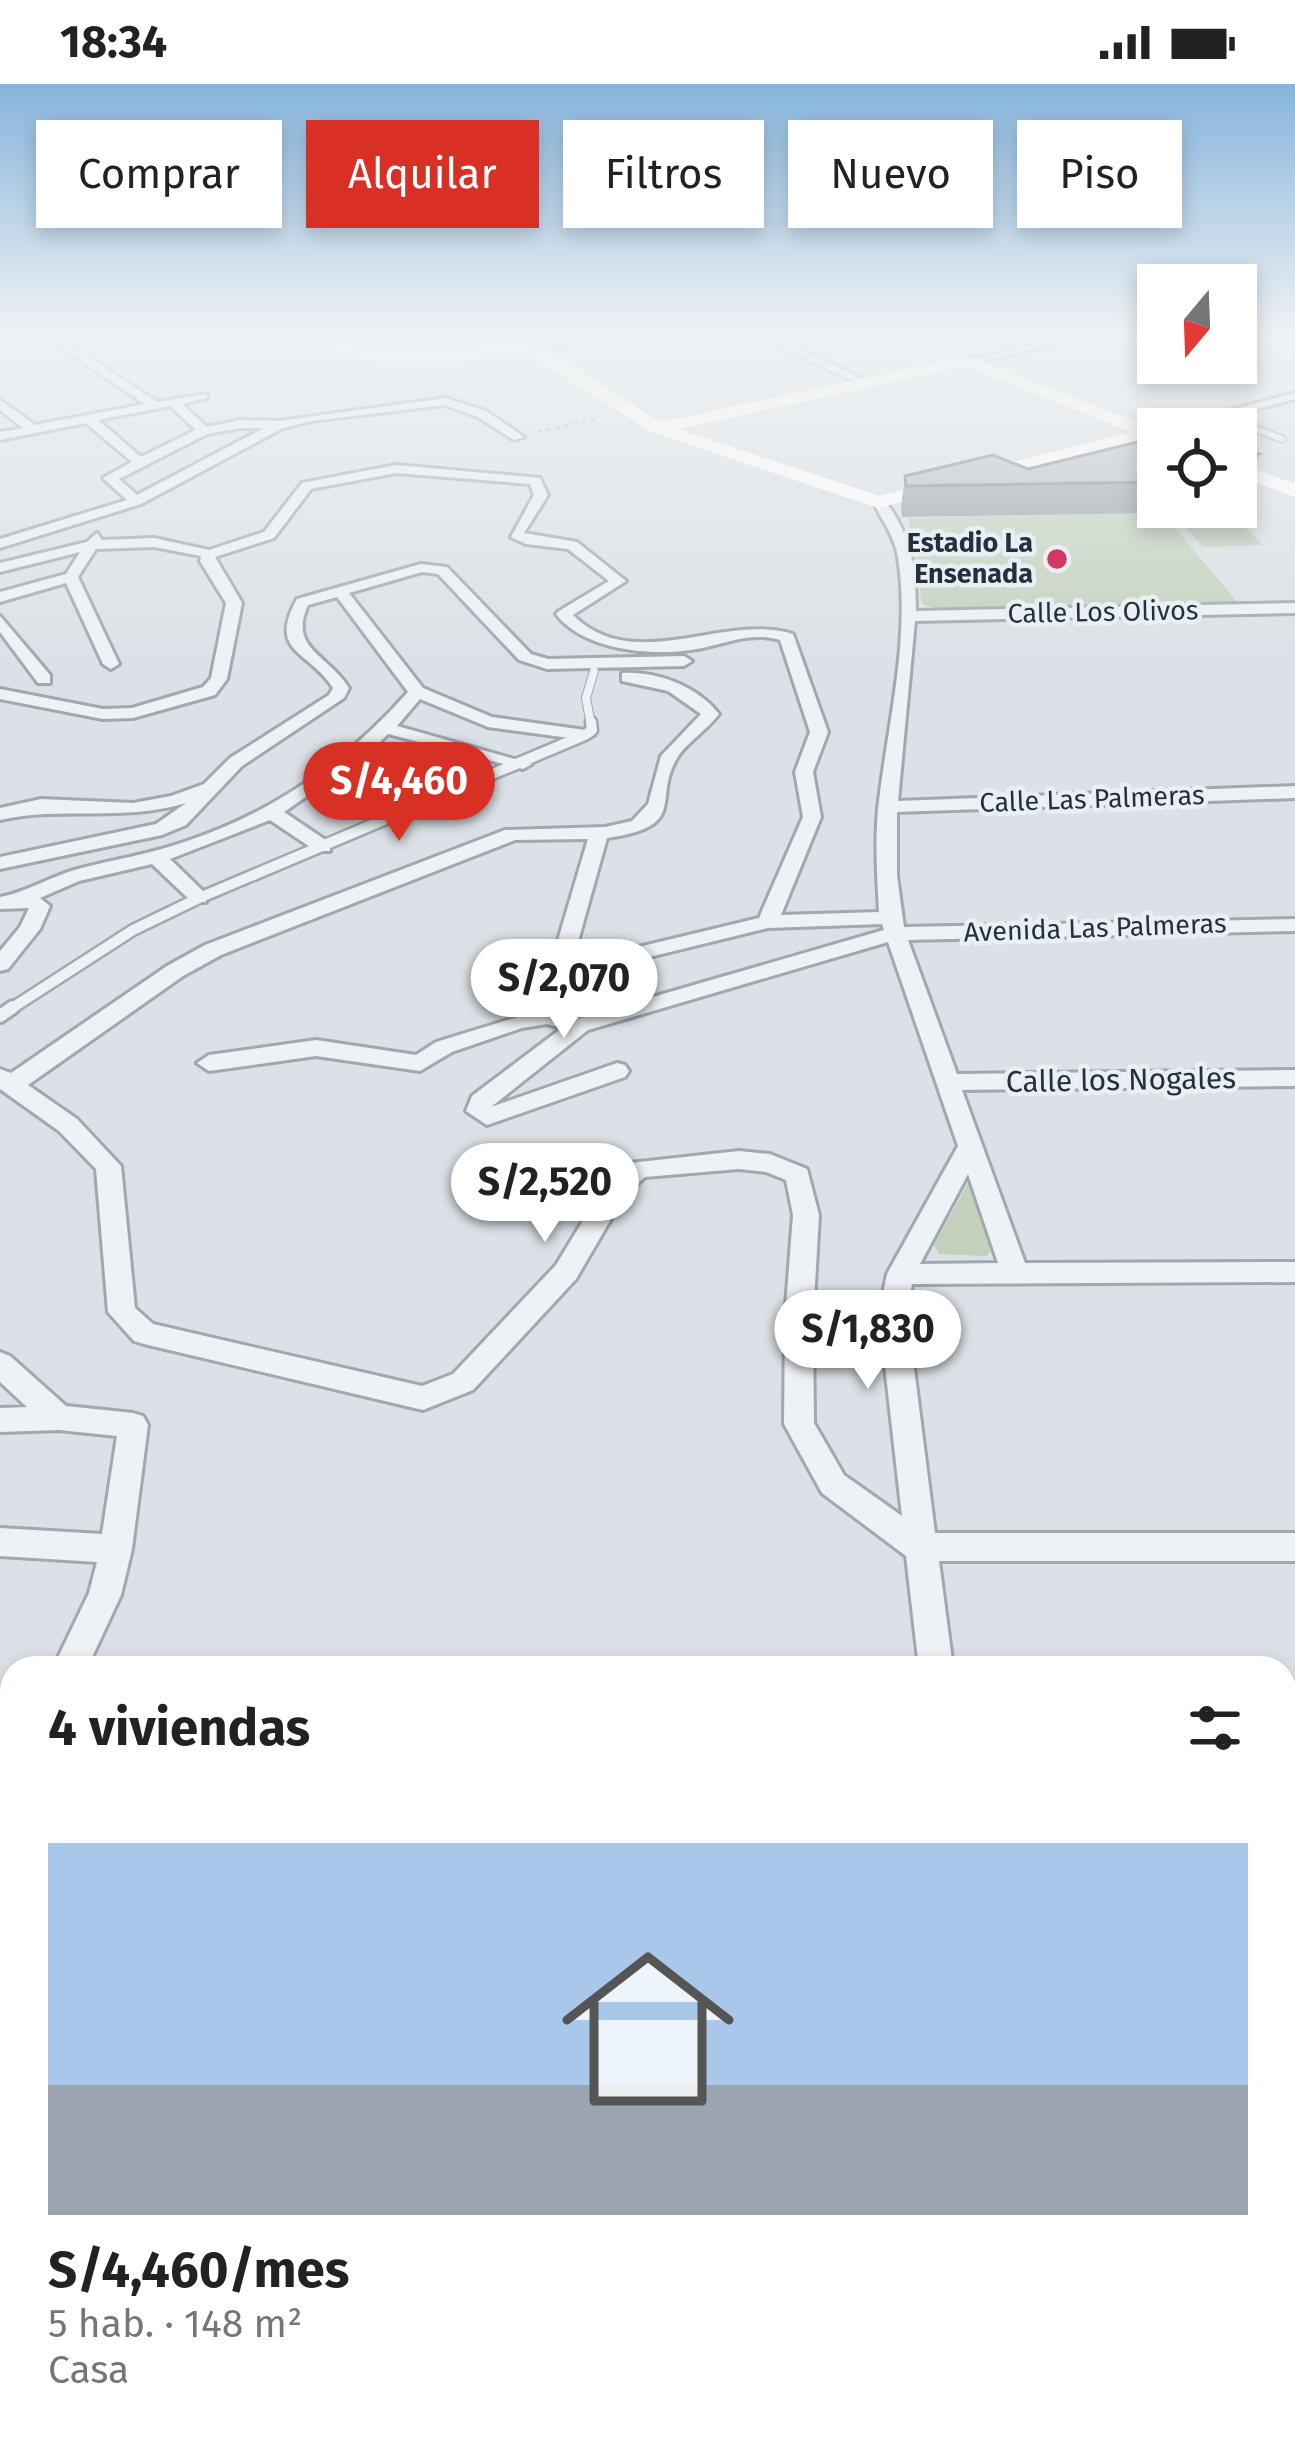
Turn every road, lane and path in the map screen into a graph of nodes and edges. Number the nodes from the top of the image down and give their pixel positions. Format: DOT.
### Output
graph roads {
  1 [pos="116,442"];
  2 [pos="179,442"];
  3 [pos="247,442"];
  4 [pos="700,442"];
  5 [pos="1119,442"];
  6 [pos="138,461"];
  7 [pos="1257,466"];
  8 [pos="1257,476"];
  9 [pos="1295,481"];
  10 [pos="1295,491"];
  11 [pos="136,501"];
  12 [pos="878,502"];
  13 [pos="115,508"];
  14 [pos="94,542"];
  15 [pos="0,544"];
  16 [pos="209,554"];
  17 [pos="0,568"];
  18 [pos="71,577"];
  19 [pos="340,591"];
  20 [pos="0,597"];
  21 [pos="1295,608"];
  22 [pos="911,616"];
  23 [pos="0,621"];
  24 [pos="773,631"];
  25 [pos="111,664"];
  26 [pos="547,664"];
  27 [pos="594,670"];
  28 [pos="44,679"];
  29 [pos="417,692"];
  30 [pos="0,694"];
  31 [pos="388,729"];
  32 [pos="585,735"];
  33 [pos="358,754"];
  34 [pos="524,764"];
  35 [pos="211,788"];
  36 [pos="1295,792"];
  37 [pos="440,799"];
  38 [pos="888,807"];
  39 [pos="270,811"];
  40 [pos="0,814"];
  41 [pos="599,833"];
  42 [pos="322,848"];
  43 [pos="156,857"];
  44 [pos="0,862"];
  45 [pos="200,898"];
  46 [pos="26,899"];
  47 [pos="0,903"];
  48 [pos="768,922"];
  49 [pos="1295,925"];
  50 [pos="892,926"];
  51 [pos="0,964"];
  52 [pos="557,978"];
  53 [pos="0,1016"];
  54 [pos="548,1017"];
  55 [pos="580,1025"];
  56 [pos="209,1063"];
  57 [pos="617,1071"];
  58 [pos="1295,1078"];
  59 [pos="6,1081"];
  60 [pos="946,1082"];
  61 [pos="971,1144"];
  62 [pos="1295,1272"];
  63 [pos="902,1274"];
  64 [pos="1015,1274"];
  65 [pos="0,1364"];
  66 [pos="59,1418"];
  67 [pos="0,1420"];
  68 [pos="0,1542"];
  69 [pos="919,1547"];
  70 [pos="1295,1547"];
  71 [pos="116,1549"];
  72 [pos="76,1656"];
  73 [pos="934,1656"];
  1 -- 6 [label="street"];
  2 -- 6 [label="street"];
  3 -- 11 [label="street"];
  4 -- 12 [label="street"];
  5 -- 12 [label="street"];
  6 -- 11 [label="street"];
  7 -- 9 [label="street"];
  8 -- 10 [label="street"];
  11 -- 13 [label="street"];
  12 -- 22 [label="street"];
  13 -- 14 [label="street"];
  13 -- 15 [label="street"];
  14 -- 16 [label="street"];
  14 -- 17 [label="street"];
  14 -- 18 [label="street"];
  16 -- 24 [label="street"];
  16 -- 30 [label="street"];
  18 -- 20 [label="street"];
  18 -- 25 [label="street"];
  19 -- 26 [label="street"];
  19 -- 29 [label="street"];
  19 -- 35 [label="street"];
  21 -- 22 [label="street, Calle Los Olivos"];
  22 -- 38 [label="street"];
  23 -- 28 [label="street"];
  24 -- 26 [label="street"];
  24 -- 48 [label="street"];
  26 -- 27 [label="street"];
  27 -- 32 [label="lane"];
  27 -- 41 [label="street"];
  29 -- 31 [label="street"];
  29 -- 32 [label="street"];
  31 -- 33 [label="street"];
  31 -- 34 [label="street"];
  32 -- 34 [label="lane"];
  33 -- 37 [label="street"];
  33 -- 39 [label="street"];
  34 -- 37 [label="lane"];
  35 -- 40 [label="street"];
  35 -- 44 [label="street"];
  36 -- 38 [label="street, Calle Las Palmeras"];
  37 -- 42 [label="lane"];
  38 -- 50 [label="street"];
  39 -- 42 [label="street"];
  39 -- 43 [label="street"];
  41 -- 52 [label="street"];
  41 -- 59 [label="street"];
  42 -- 45 [label="lane"];
  43 -- 45 [label="street"];
  43 -- 46 [label="street"];
  45 -- 53 [label="lane"];
  46 -- 47 [label="street"];
  46 -- 51 [label="street"];
  48 -- 50 [label="street"];
  48 -- 52 [label="street"];
  49 -- 50 [label="street, Avenida Las Palmeras"];
  50 -- 55 [label="street"];
  50 -- 60 [label="street"];
  52 -- 54 [label="street"];
  54 -- 55 [label="street"];
  54 -- 56 [label="street"];
  55 -- 57 [label="street"];
  58 -- 60 [label="street, Calle los Nogales"];
  59 -- 69 [label="street"];
  60 -- 61 [label="street"];
  61 -- 63 [label="street"];
  61 -- 64 [label="street"];
  62 -- 64 [label="street"];
  63 -- 64 [label="street"];
  63 -- 69 [label="street"];
  65 -- 66 [label="street"];
  66 -- 67 [label="street"];
  66 -- 71 [label="street"];
  68 -- 71 [label="street"];
  69 -- 70 [label="street"];
  69 -- 73 [label="street"];
  71 -- 72 [label="street"];
}
